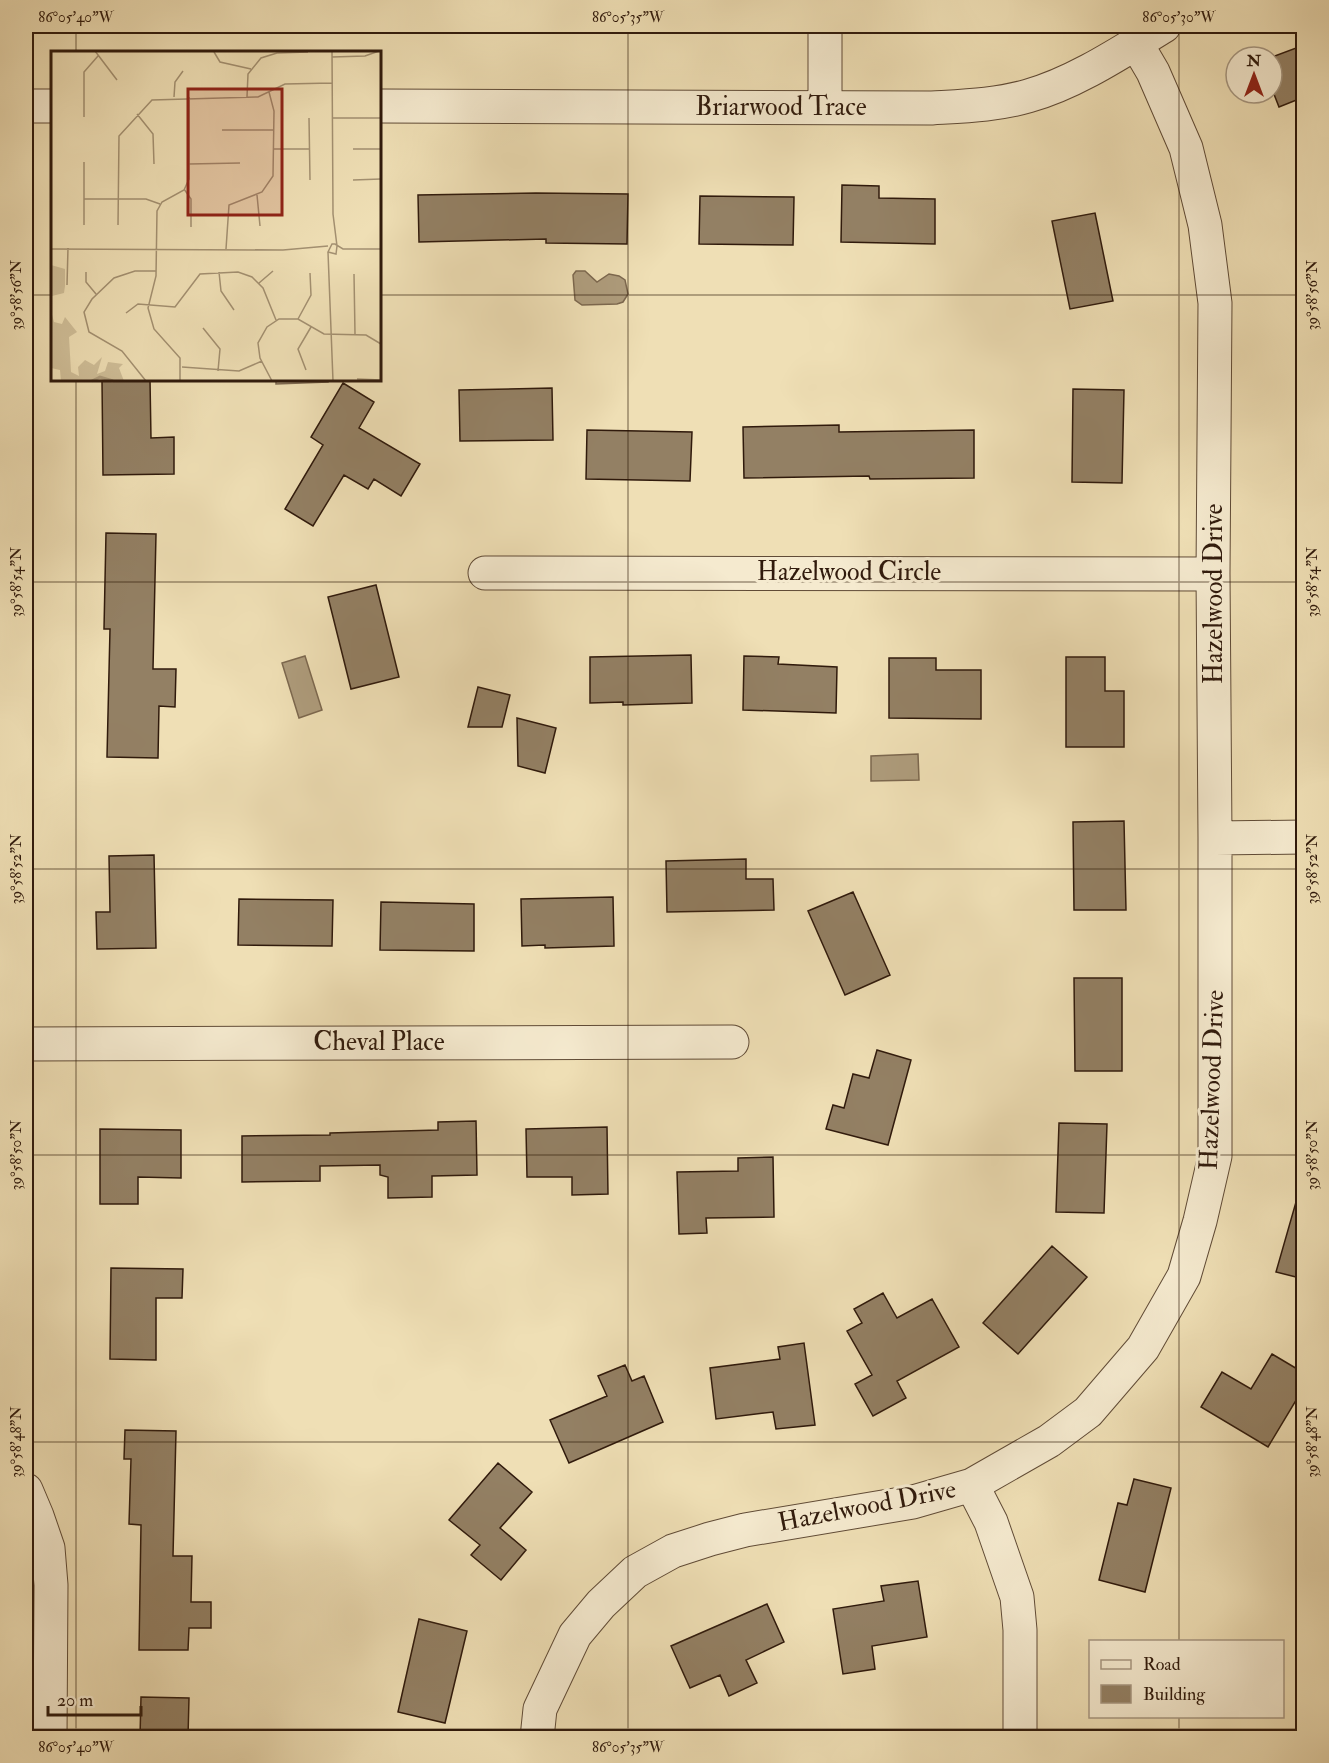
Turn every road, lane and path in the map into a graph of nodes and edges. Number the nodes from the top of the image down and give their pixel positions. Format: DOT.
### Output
graph roads {
  1 [pos="825,26"];
  2 [pos="1164,26"];
  3 [pos="1136,43"];
  4 [pos="26,106"];
  5 [pos="51,106"];
  6 [pos="381,106"];
  7 [pos="825,106"];
  8 [pos="485,573"];
  9 [pos="1213,574"];
  10 [pos="1304,837"];
  11 [pos="1215,838"];
  12 [pos="732,1042"];
  13 [pos="26,1044"];
  14 [pos="972,1485"];
  15 [pos="26,1491"];
  16 [pos="50,1737"];
  17 [pos="537,1737"];
  18 [pos="1020,1737"];
  1 -- 7 [label="street"];
  2 -- 3 [label="street, Briarwood Trace"];
  3 -- 7 [label="street, Briarwood Trace"];
  3 -- 9 [label="street, Hazelwood Drive"];
  4 -- 5 [label="street"];
  6 -- 7 [label="street, Briarwood Trace"];
  8 -- 9 [label="street, Hazelwood Circle"];
  9 -- 11 [label="street, Hazelwood Drive"];
  10 -- 11 [label="street"];
  11 -- 14 [label="street, Hazelwood Drive"];
  12 -- 13 [label="street, Cheval Place"];
  14 -- 17 [label="street, Hazelwood Drive"];
  14 -- 18 [label="street"];
  15 -- 16 [label="street"];
}
